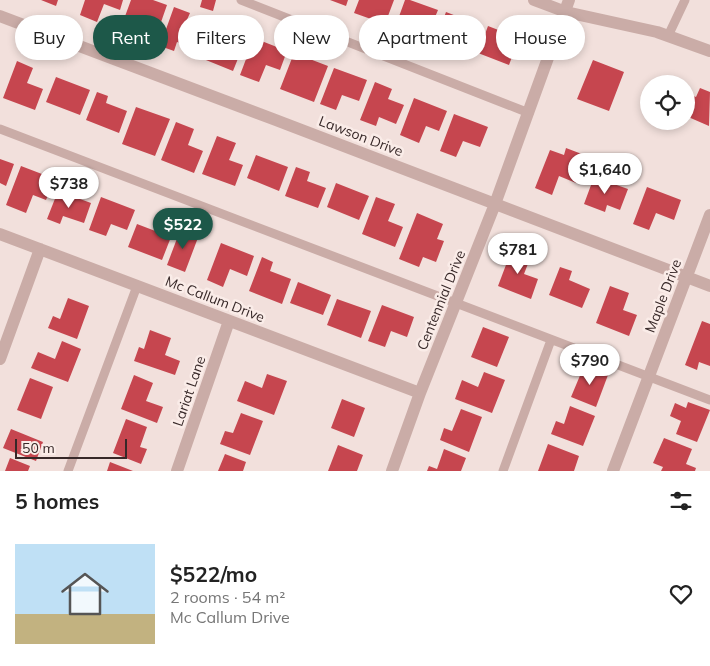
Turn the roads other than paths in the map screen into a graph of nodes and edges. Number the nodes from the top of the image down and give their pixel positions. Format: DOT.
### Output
graph roads {
  1 [pos="240,0"];
  2 [pos="534,0"];
  3 [pos="685,0"];
  4 [pos="568,6"];
  5 [pos="0,16"];
  6 [pos="668,36"];
  7 [pos="710,51"];
  8 [pos="528,113"];
  9 [pos="0,129"];
  10 [pos="495,204"];
  11 [pos="710,215"];
  12 [pos="0,234"];
  13 [pos="40,249"];
  14 [pos="686,277"];
  15 [pos="137,286"];
  16 [pos="710,286"];
  17 [pos="456,303"];
  18 [pos="229,321"];
  19 [pos="551,340"];
  20 [pos="0,360"];
  21 [pos="648,377"];
  22 [pos="420,393"];
  23 [pos="710,400"];
  24 [pos="68,471"];
  25 [pos="177,471"];
  26 [pos="392,471"];
  27 [pos="503,471"];
  28 [pos="613,471"];
  1 -- 8 [label="lane"];
  2 -- 4 [label="street"];
  3 -- 6 [label="lane"];
  4 -- 6 [label="street"];
  4 -- 8 [label="street, Centennial Drive"];
  5 -- 10 [label="street, Lawson Drive"];
  6 -- 7 [label="street"];
  8 -- 10 [label="street, Centennial Drive"];
  9 -- 17 [label="lane"];
  10 -- 14 [label="street, Lawson Drive"];
  10 -- 17 [label="street, Centennial Drive"];
  11 -- 14 [label="street, Maple Drive"];
  12 -- 13 [label="street, Mc Callum Drive"];
  13 -- 15 [label="street, Mc Callum Drive"];
  13 -- 20 [label="street"];
  14 -- 16 [label="street, Lawson Drive"];
  14 -- 21 [label="street, Maple Drive"];
  15 -- 18 [label="street, Mc Callum Drive"];
  15 -- 24 [label="lane"];
  17 -- 19 [label="lane"];
  17 -- 22 [label="street, Centennial Drive"];
  18 -- 22 [label="street, Mc Callum Drive"];
  18 -- 25 [label="street, Lariat Lane"];
  19 -- 21 [label="lane"];
  19 -- 27 [label="lane"];
  21 -- 23 [label="lane"];
  21 -- 28 [label="street, Maple Drive"];
  22 -- 26 [label="street, Centennial Drive"];
}
